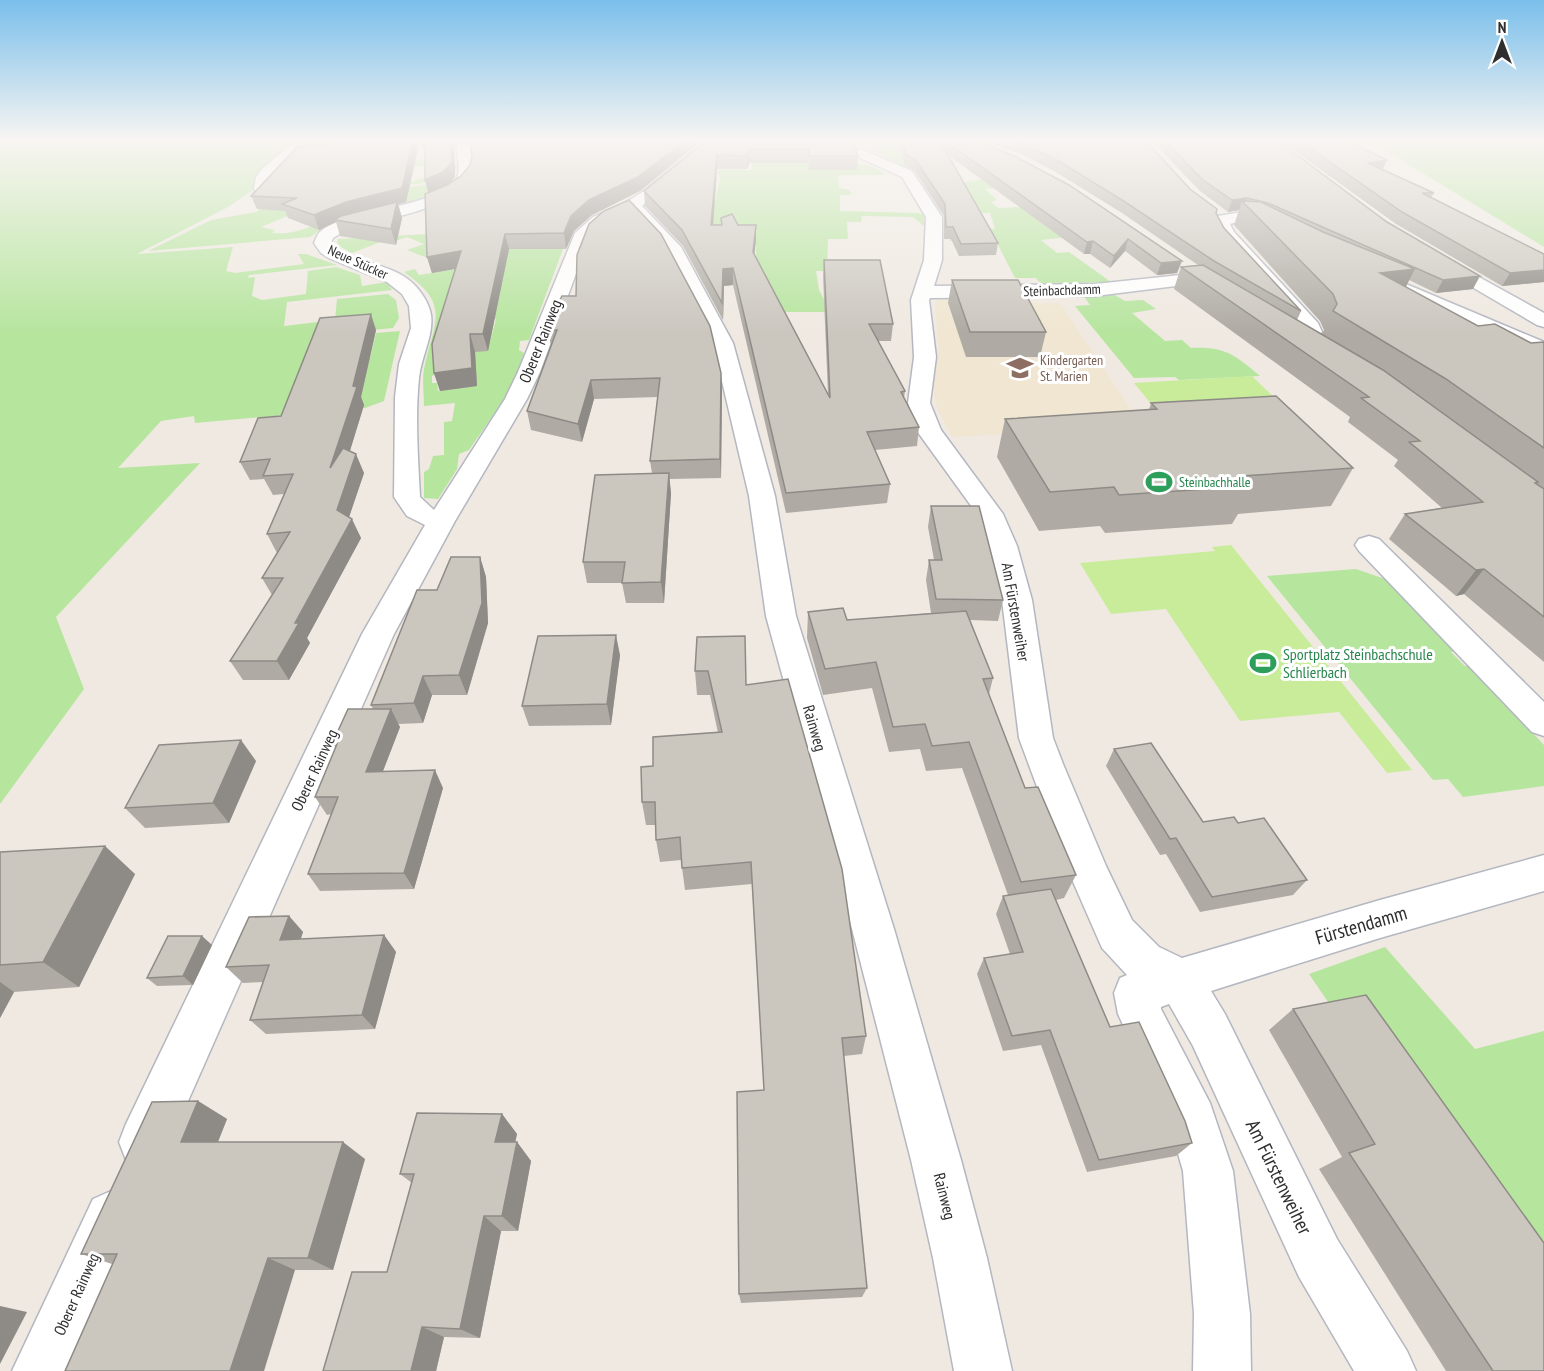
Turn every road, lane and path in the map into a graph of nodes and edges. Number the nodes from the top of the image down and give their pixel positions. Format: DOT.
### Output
graph roads {
  1 [pos="416,205"];
  2 [pos="633,205"];
  3 [pos="927,205"];
  4 [pos="1294,240"];
  5 [pos="1427,254"];
  6 [pos="1200,278"];
  7 [pos="1380,278"];
  8 [pos="923,292"];
  9 [pos="1544,321"];
  10 [pos="1302,339"];
  11 [pos="1544,350"];
  12 [pos="441,521"];
  13 [pos="1369,545"];
  14 [pos="1544,723"];
  15 [pos="1544,873"];
  16 [pos="1179,979"];
  17 [pos="41,1371"];
  18 [pos="983,1371"];
  19 [pos="1222,1371"];
  20 [pos="1387,1371"];
  1 -- 12 [label="street, Neue Stücker"];
  2 -- 12 [label="street, Oberer Rainweg"];
  2 -- 18 [label="street, Rainweg"];
  3 -- 8 [label="street, Am Fürstenweiher"];
  4 -- 10 [label="street"];
  5 -- 9 [label="street"];
  6 -- 8 [label="street, Steinbachdamm"];
  7 -- 11 [label="street"];
  8 -- 16 [label="street, Am Fürstenweiher"];
  12 -- 17 [label="street, Oberer Rainweg"];
  13 -- 14 [label="street"];
  15 -- 16 [label="street, Fürstendamm"];
  16 -- 19 [label="street"];
  16 -- 20 [label="street, Am Fürstenweiher"];
}
